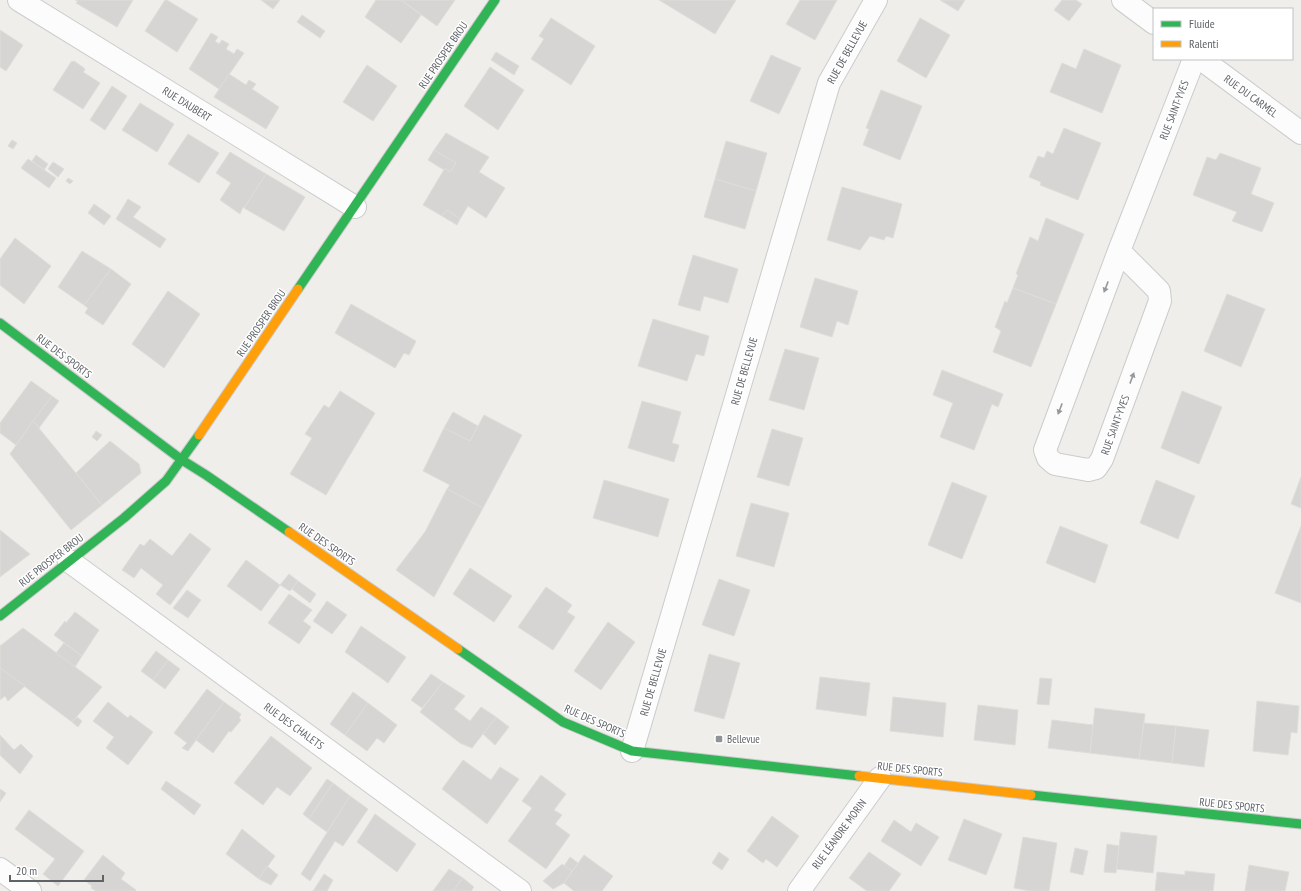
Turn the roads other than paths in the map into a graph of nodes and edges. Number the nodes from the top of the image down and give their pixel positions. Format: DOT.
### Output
graph roads {
  1 [pos="19,0"];
  2 [pos="495,0"];
  3 [pos="876,0"];
  4 [pos="1123,0"];
  5 [pos="1153,23"];
  6 [pos="1194,60"];
  7 [pos="1202,60"];
  8 [pos="1301,133"];
  9 [pos="354,207"];
  10 [pos="1119,251"];
  11 [pos="0,323"];
  12 [pos="182,460"];
  13 [pos="69,561"];
  14 [pos="0,616"];
  15 [pos="632,751"];
  16 [pos="880,778"];
  17 [pos="1301,824"];
  18 [pos="0,869"];
  19 [pos="30,891"];
  20 [pos="520,891"];
  21 [pos="799,891"];
  1 -- 9 [label="street, RUE D'AUBERT"];
  2 -- 9 [label="street, RUE PROSPER BROU"];
  3 -- 15 [label="street, RUE DE BELLEVUE"];
  4 -- 5 [label="street"];
  6 -- 10 [label="street, RUE SAINT-YVES"];
  7 -- 8 [label="street, RUE DU CARMEL"];
  9 -- 12 [label="street, RUE PROSPER BROU"];
  10 -- 10 [label="street, RUE SAINT-YVES, one-way"];
  11 -- 12 [label="street, RUE DES SPORTS"];
  12 -- 13 [label="street, RUE PROSPER BROU"];
  12 -- 15 [label="street, RUE DES SPORTS"];
  13 -- 14 [label="street, RUE PROSPER BROU"];
  13 -- 20 [label="street, RUE DES CHALETS"];
  15 -- 16 [label="street, RUE DES SPORTS"];
  16 -- 17 [label="street, RUE DES SPORTS"];
  16 -- 21 [label="street, RUE LÉANDRE MORIN"];
  18 -- 19 [label="street"];
}
